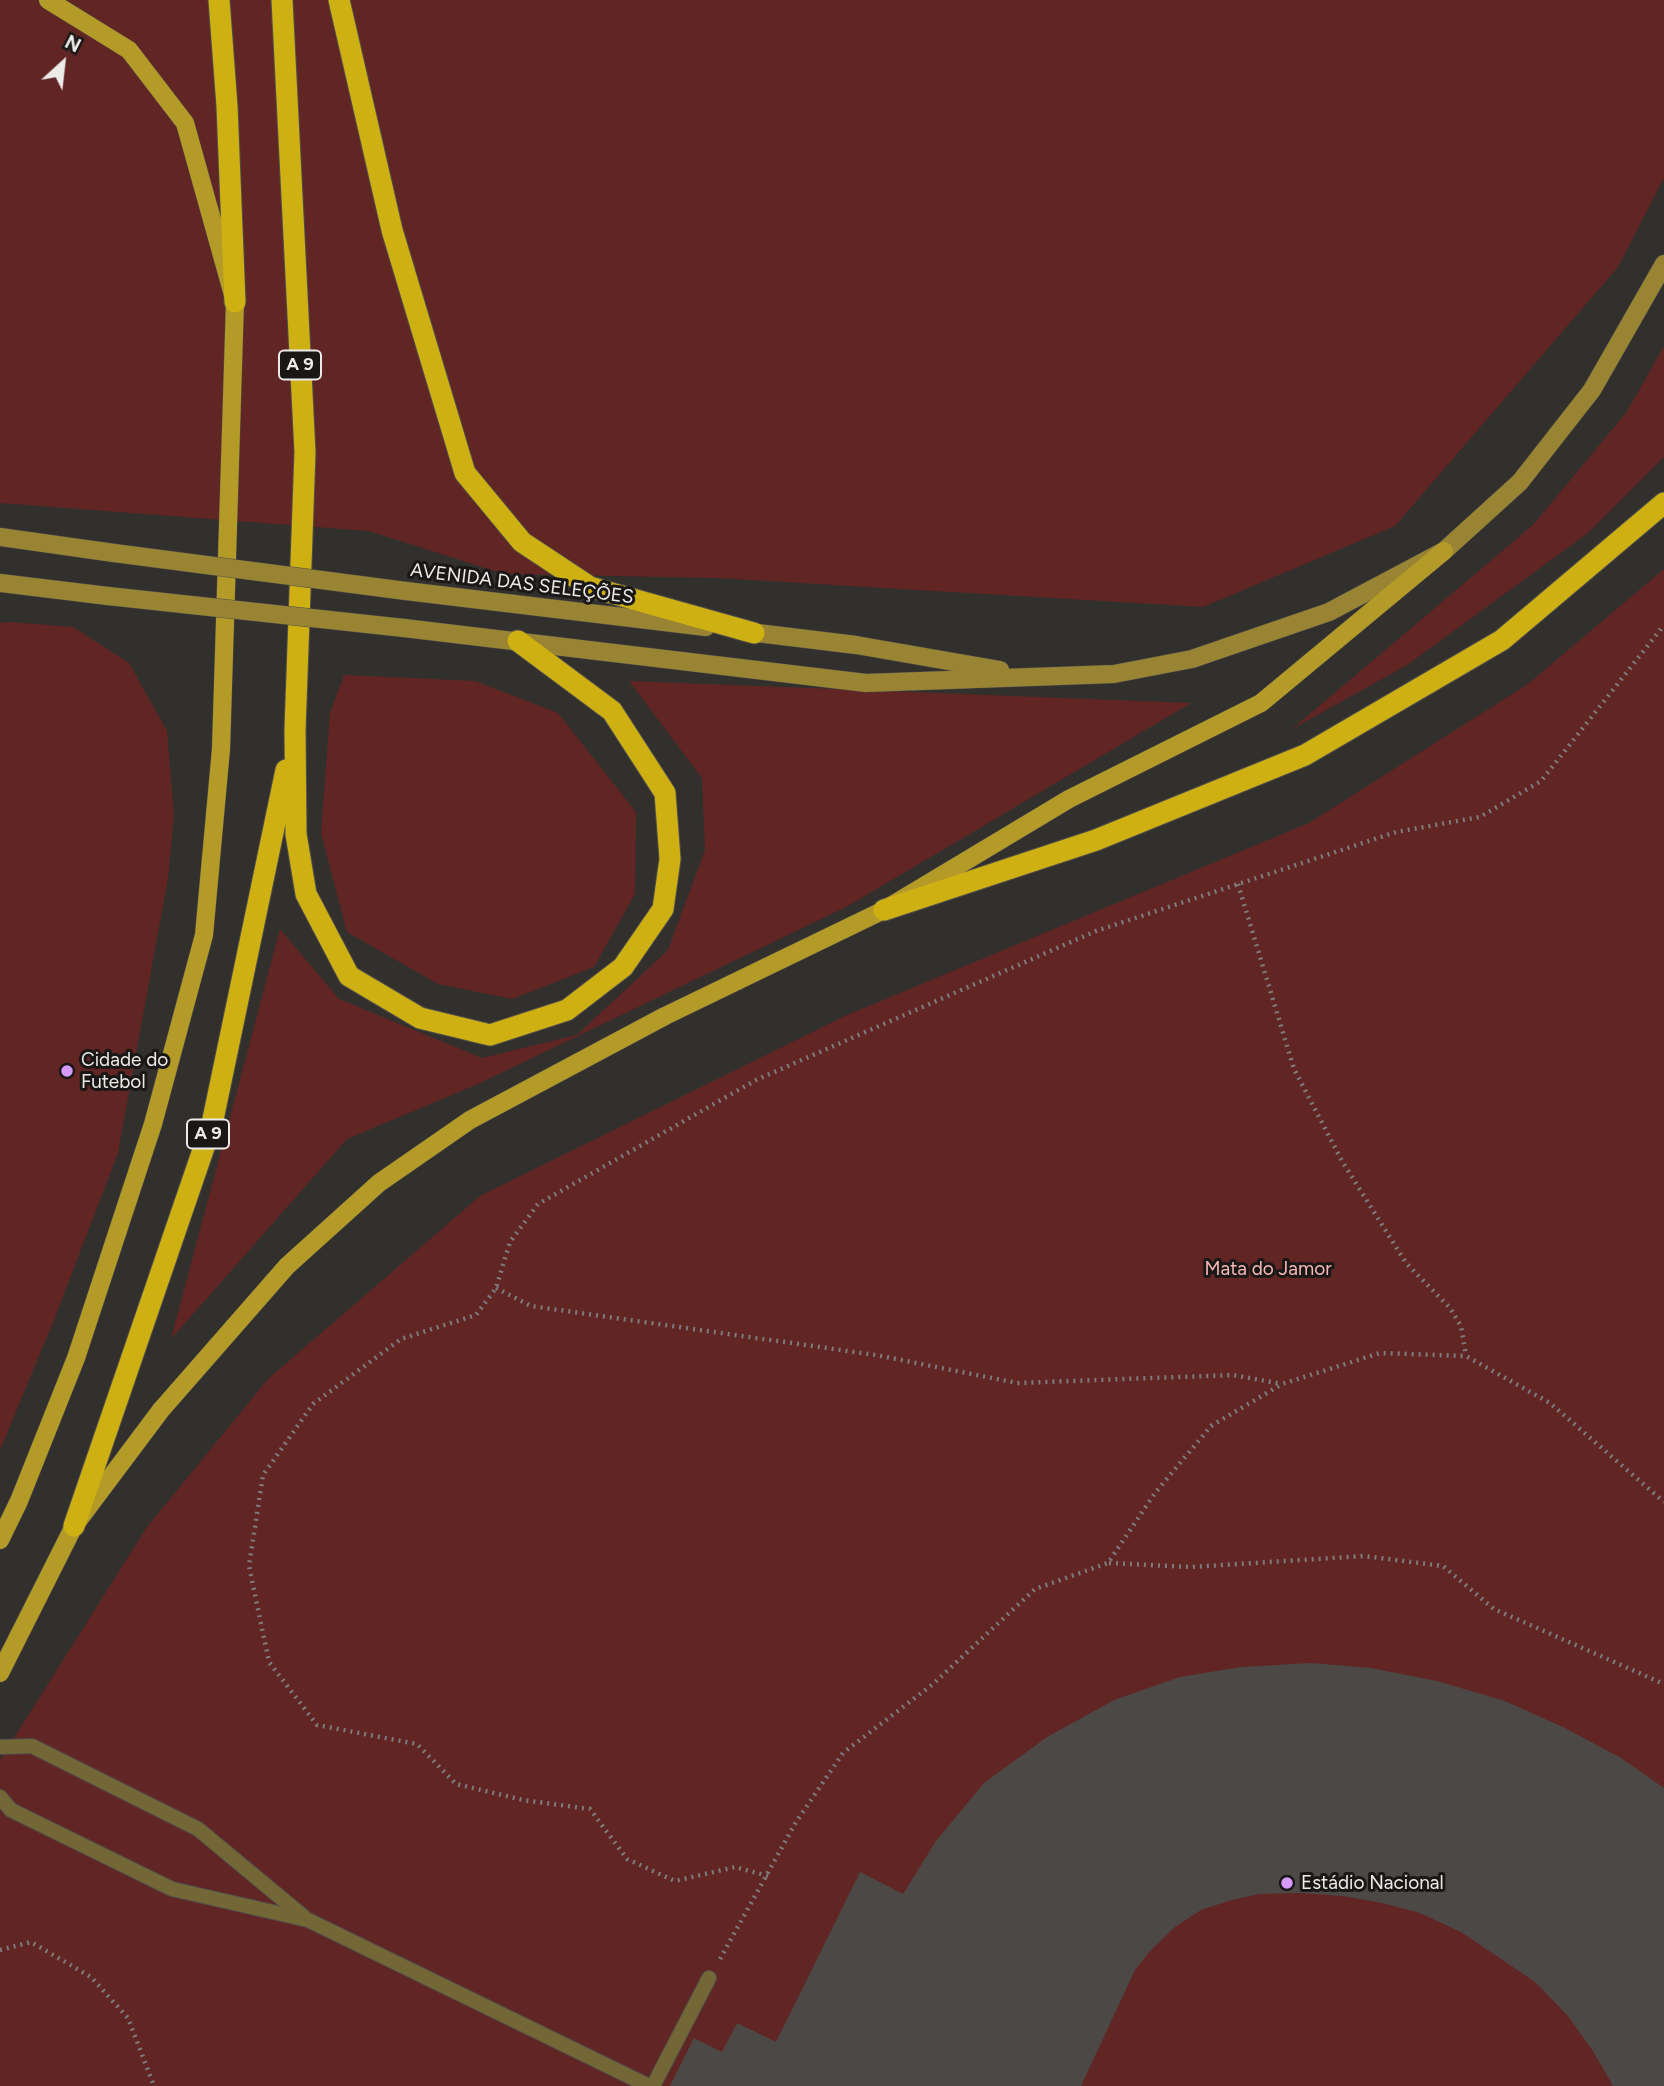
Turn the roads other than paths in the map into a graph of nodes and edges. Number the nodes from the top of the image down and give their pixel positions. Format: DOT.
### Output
graph roads {
  1 [pos="48,0"];
  2 [pos="219,0"];
  3 [pos="282,0"];
  4 [pos="339,0"];
  5 [pos="1664,264"];
  6 [pos="234,302"];
  7 [pos="1664,503"];
  8 [pos="0,537"];
  9 [pos="1444,551"];
  10 [pos="0,583"];
  11 [pos="754,633"];
  12 [pos="518,642"];
  13 [pos="1038,676"];
  14 [pos="295,730"];
  15 [pos="884,911"];
  16 [pos="75,1526"];
  17 [pos="0,1540"];
  18 [pos="0,1673"];
  19 [pos="0,1747"];
  20 [pos="0,1797"];
  21 [pos="308,1920"];
  22 [pos="709,1978"];
  23 [pos="651,2086"];
  1 -- 6 [label="main road"];
  2 -- 6 [label="highway"];
  3 -- 14 [label="highway, A 9"];
  4 -- 11 [label="highway"];
  5 -- 9 [label="main road, AVENIDA DAS SELEÇÕES"];
  6 -- 17 [label="main road"];
  7 -- 15 [label="highway"];
  8 -- 11 [label="main road, AVENIDA DAS SELEÇÕES, bridge"];
  9 -- 13 [label="main road, AVENIDA DAS SELEÇÕES"];
  9 -- 15 [label="main road"];
  10 -- 12 [label="main road, AVENIDA DAS SELEÇÕES, bridge"];
  11 -- 13 [label="main road, AVENIDA DAS SELEÇÕES"];
  12 -- 13 [label="main road, AVENIDA DAS SELEÇÕES"];
  12 -- 14 [label="highway"];
  14 -- 16 [label="highway, A 9"];
  15 -- 16 [label="main road"];
  16 -- 18 [label="main road"];
  19 -- 21 [label="lane"];
  20 -- 21 [label="lane"];
  21 -- 23 [label="lane"];
  22 -- 23 [label="lane"];
}
